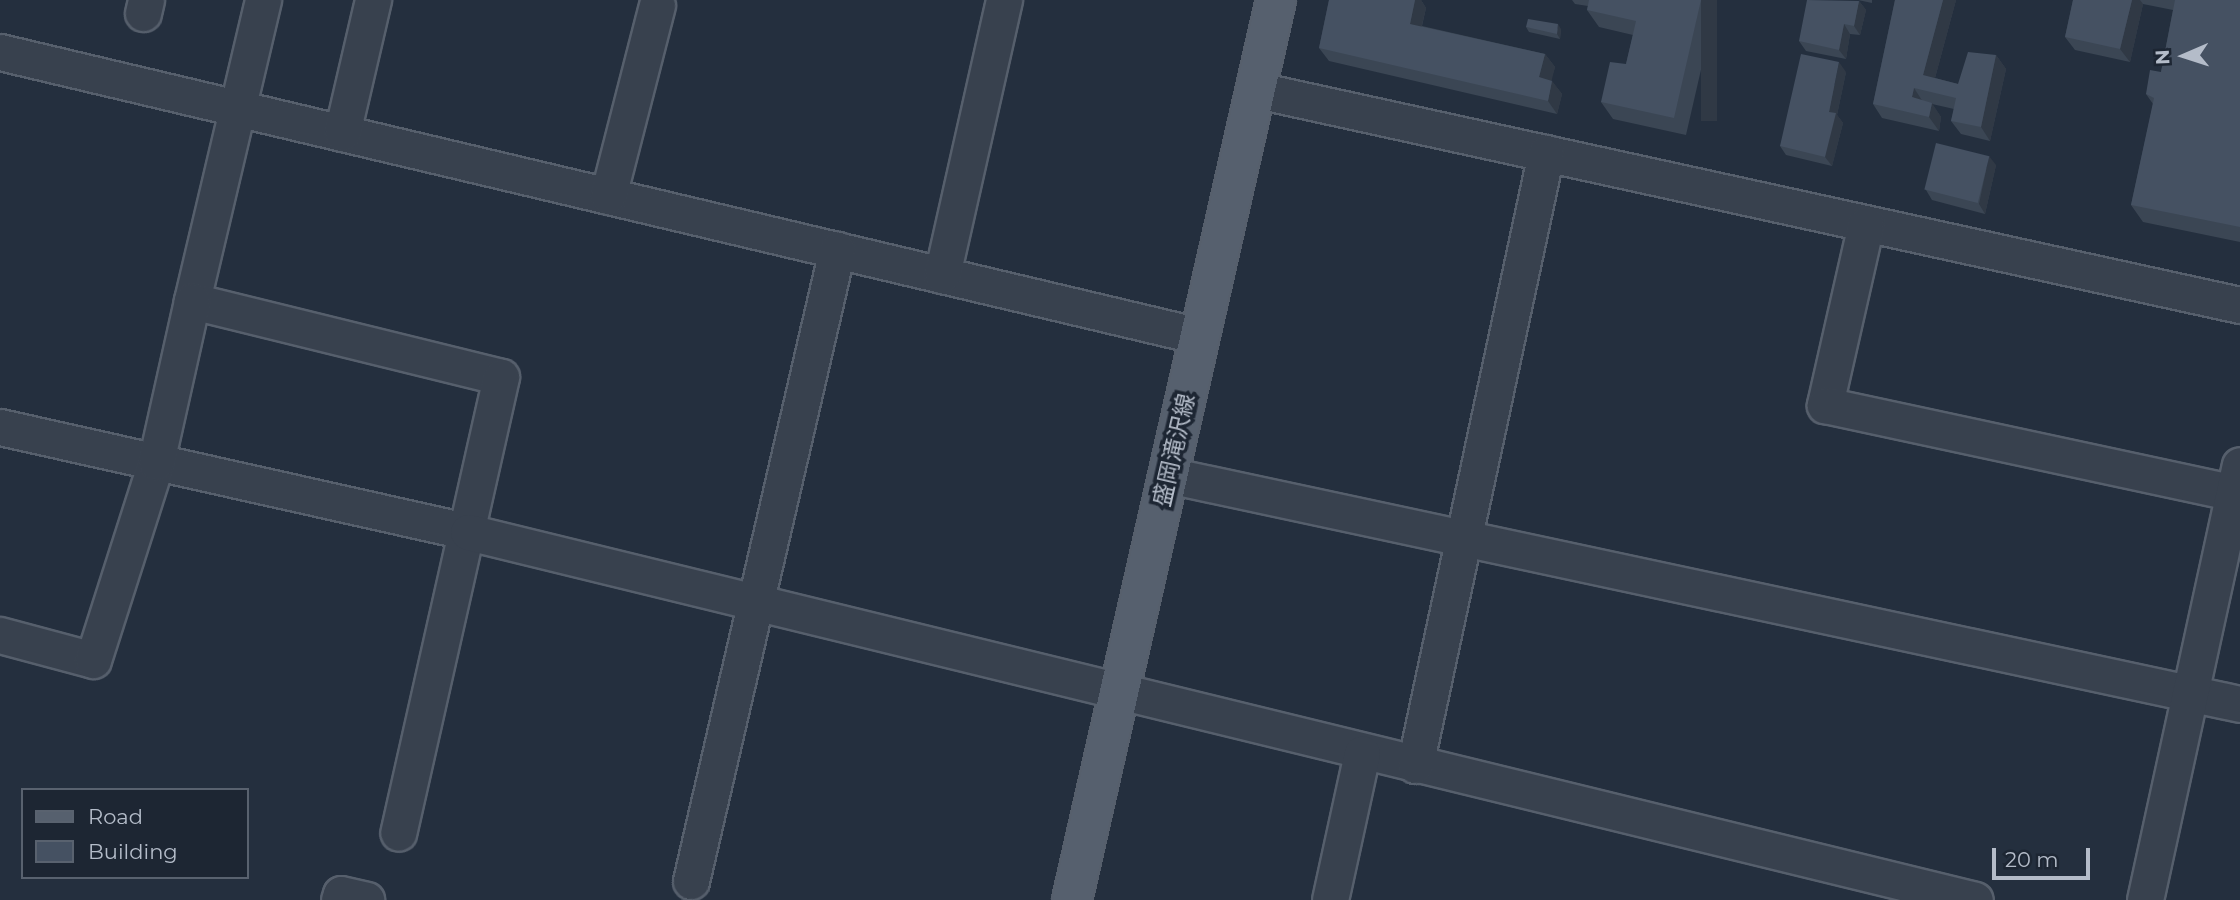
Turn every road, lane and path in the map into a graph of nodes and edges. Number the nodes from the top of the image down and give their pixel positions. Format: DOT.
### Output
graph roads {
  1 [pos="263,0"];
  2 [pos="373,0"];
  3 [pos="1004,0"];
  4 [pos="1276,0"];
  5 [pos="649,2"];
  6 [pos="0,52"];
  7 [pos="1257,90"];
  8 [pos="238,108"];
  9 [pos="342,132"];
  10 [pos="1546,153"];
  11 [pos="608,196"];
  12 [pos="1866,224"];
  13 [pos="837,250"];
  14 [pos="942,275"];
  15 [pos="192,300"];
  16 [pos="2240,305"];
  17 [pos="1200,336"];
  18 [pos="0,427"];
  19 [pos="156,462"];
  20 [pos="1168,475"];
  21 [pos="2236,497"];
  22 [pos="468,532"];
  23 [pos="1464,538"];
  24 [pos="755,603"];
  25 [pos="0,635"];
  26 [pos="1118,694"];
  27 [pos="2190,694"];
  28 [pos="2240,704"];
  29 [pos="1362,752"];
  30 [pos="1415,765"];
  31 [pos="398,833"];
  32 [pos="691,881"];
  33 [pos="339,900"];
  34 [pos="366,900"];
  35 [pos="1072,900"];
  36 [pos="1330,900"];
  37 [pos="1975,900"];
  38 [pos="2145,900"];
  1 -- 8 [label="street"];
  2 -- 9 [label="street"];
  3 -- 14 [label="street"];
  4 -- 7 [label="main road, 盛岡滝沢線"];
  5 -- 11 [label="street"];
  6 -- 8 [label="street"];
  7 -- 10 [label="street"];
  7 -- 17 [label="main road, 盛岡滝沢線"];
  8 -- 9 [label="street"];
  8 -- 15 [label="street"];
  9 -- 11 [label="street"];
  10 -- 12 [label="street"];
  10 -- 23 [label="street"];
  11 -- 13 [label="street"];
  12 -- 16 [label="street"];
  12 -- 21 [label="street"];
  13 -- 14 [label="street"];
  13 -- 24 [label="street"];
  14 -- 17 [label="street"];
  15 -- 19 [label="street"];
  15 -- 22 [label="street"];
  17 -- 20 [label="main road, 盛岡滝沢線"];
  18 -- 19 [label="street"];
  19 -- 22 [label="street"];
  19 -- 25 [label="street"];
  20 -- 23 [label="street"];
  20 -- 26 [label="main road, 盛岡滝沢線"];
  21 -- 27 [label="street"];
  22 -- 24 [label="street"];
  22 -- 31 [label="street"];
  23 -- 27 [label="street"];
  23 -- 30 [label="street"];
  24 -- 26 [label="street"];
  24 -- 32 [label="street"];
  26 -- 29 [label="street"];
  26 -- 35 [label="main road, 盛岡滝沢線"];
  27 -- 28 [label="street"];
  27 -- 38 [label="street"];
  29 -- 30 [label="street"];
  29 -- 36 [label="street"];
  30 -- 37 [label="street"];
  33 -- 34 [label="street"];
}
